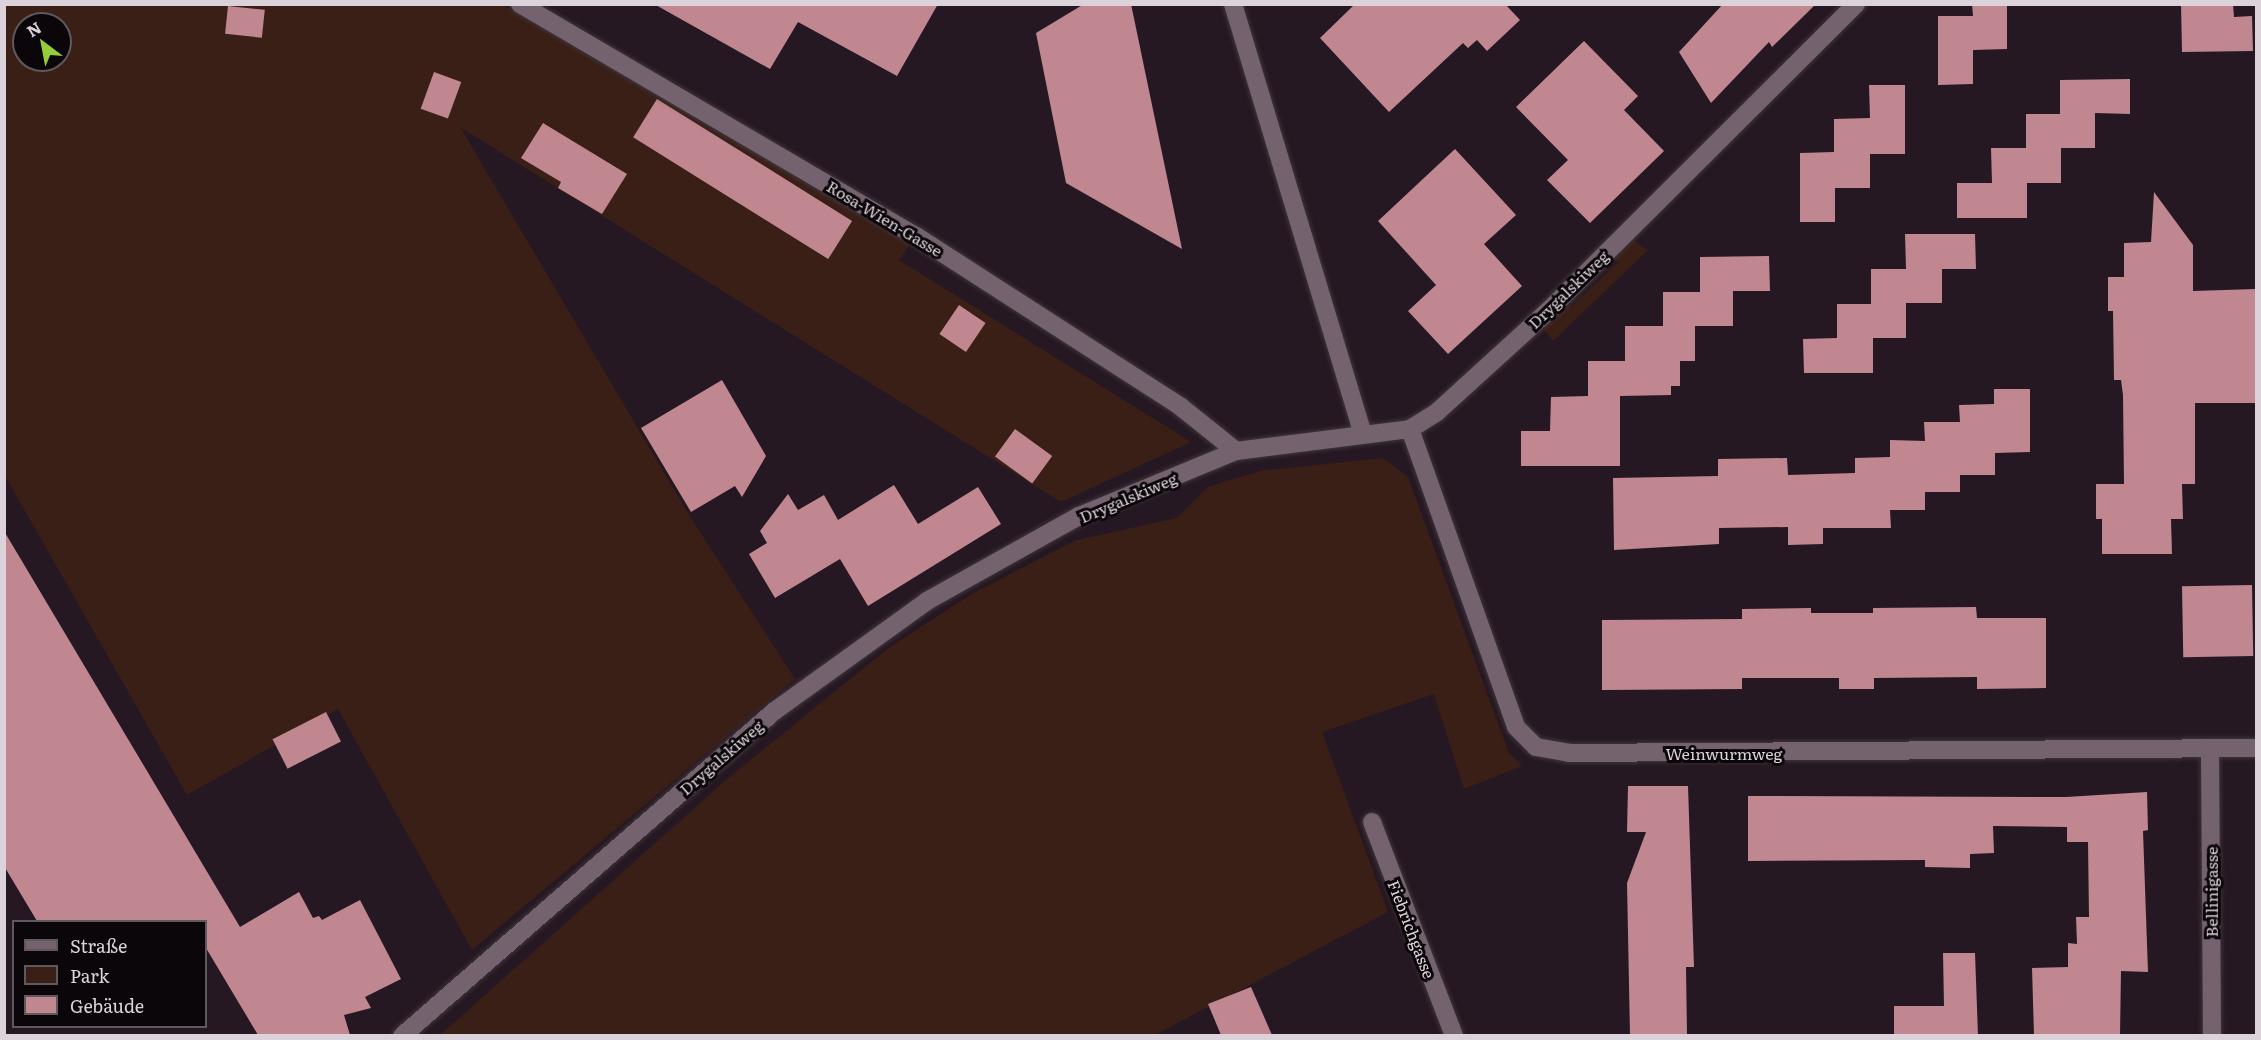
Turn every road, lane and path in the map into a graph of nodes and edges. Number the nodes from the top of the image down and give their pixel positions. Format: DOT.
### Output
graph roads {
  1 [pos="520,4"];
  2 [pos="1233,4"];
  3 [pos="1856,4"];
  4 [pos="1410,429"];
  5 [pos="1363,434"];
  6 [pos="1236,451"];
  7 [pos="2210,748"];
  8 [pos="2256,748"];
  9 [pos="1372,822"];
  10 [pos="402,1035"];
  11 [pos="1454,1035"];
  12 [pos="2212,1035"];
  1 -- 6 [label="street, Rosa-Wien-Gasse"];
  2 -- 5 [label="street"];
  3 -- 4 [label="street, Drygalskiweg"];
  4 -- 5 [label="street, Drygalskiweg"];
  4 -- 7 [label="street, Weinwurmweg"];
  5 -- 6 [label="street, Drygalskiweg"];
  6 -- 10 [label="street, Drygalskiweg"];
  7 -- 8 [label="street, Weinwurmweg"];
  7 -- 12 [label="street, Bellinigasse"];
  9 -- 11 [label="street, Fiebrichgasse"];
}
